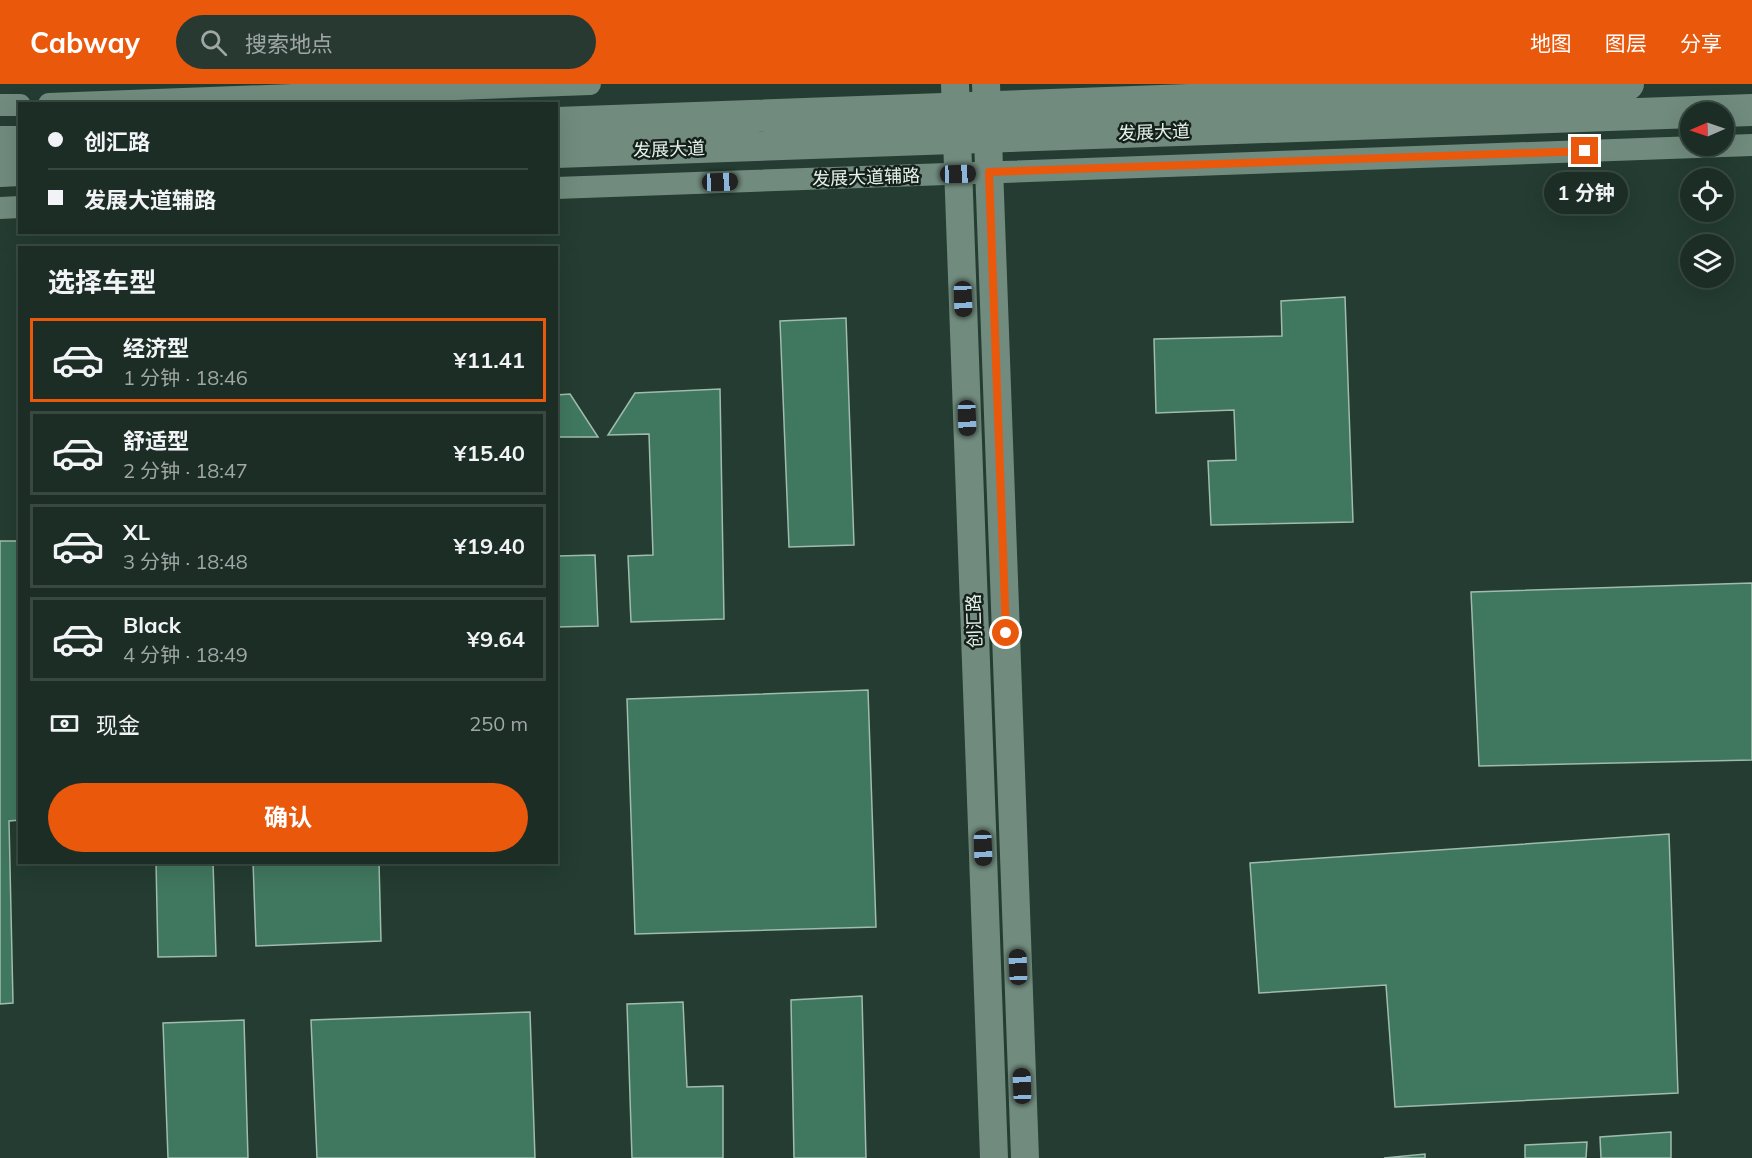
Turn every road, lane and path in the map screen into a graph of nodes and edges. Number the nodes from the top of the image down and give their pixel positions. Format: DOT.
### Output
graph roads {
  1 [pos="590,84"];
  2 [pos="1628,84"];
  3 [pos="104,102"];
  4 [pos="0,105"];
  5 [pos="18,105"];
  6 [pos="987,110"];
  7 [pos="1752,110"];
  8 [pos="956,111"];
  9 [pos="558,123"];
  10 [pos="0,142"];
  11 [pos="18,142"];
  12 [pos="1752,145"];
  13 [pos="558,152"];
  14 [pos="18,170"];
  15 [pos="0,171"];
  16 [pos="989,172"];
  17 [pos="958,174"];
  18 [pos="558,188"];
  19 [pos="18,207"];
  20 [pos="0,208"];
  21 [pos="994,1158"];
  22 [pos="1025,1158"];
  1 -- 3 [label="street"];
  2 -- 6 [label="main road, 发展大道"];
  4 -- 5 [label="street"];
  6 -- 7 [label="main road, 发展大道"];
  6 -- 8 [label="main road, 发展大道"];
  6 -- 16 [label="street, 创汇路"];
  8 -- 9 [label="main road, 发展大道"];
  8 -- 13 [label="main road, 发展大道"];
  8 -- 17 [label="street, 创汇路"];
  10 -- 11 [label="main road"];
  12 -- 16 [label="street, 发展大道辅路"];
  14 -- 15 [label="main road"];
  16 -- 17 [label="street, 发展大道辅路"];
  16 -- 22 [label="street, 创汇路"];
  17 -- 18 [label="street, 发展大道辅路"];
  17 -- 21 [label="street, 创汇路"];
  19 -- 20 [label="street"];
}
